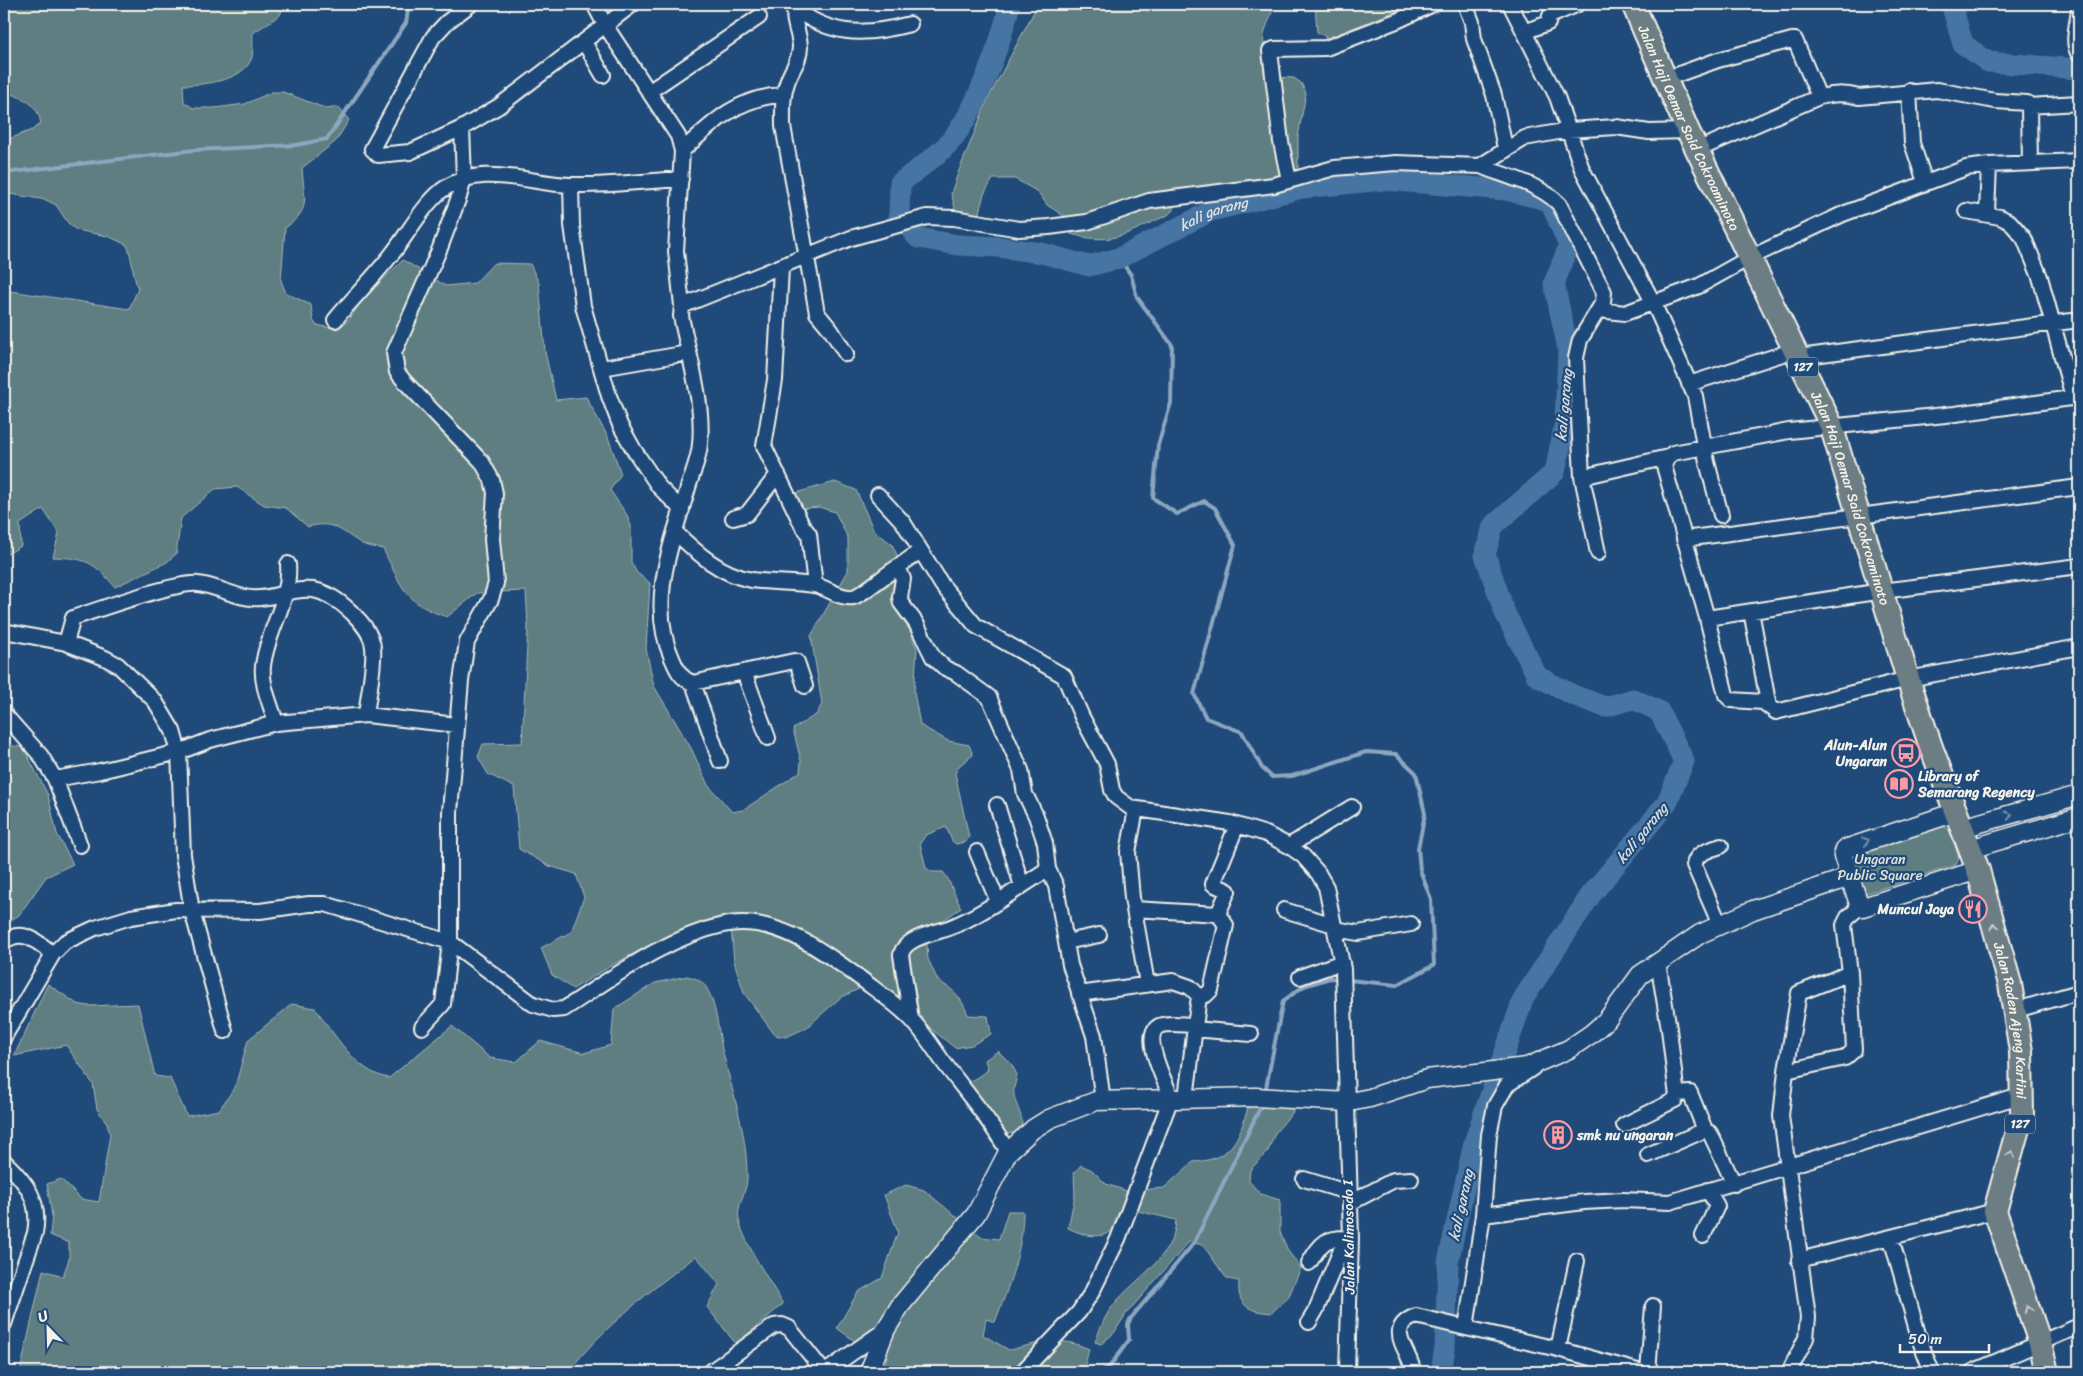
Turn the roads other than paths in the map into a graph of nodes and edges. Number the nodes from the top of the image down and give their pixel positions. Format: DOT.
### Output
graph roads {
  1 [pos="471,4"];
  2 [pos="594,4"];
  3 [pos="633,4"];
  4 [pos="1433,4"];
  5 [pos="1465,4"];
  6 [pos="1510,4"];
  7 [pos="1578,4"];
  8 [pos="1633,4"];
  9 [pos="791,6"];
  10 [pos="2079,9"];
  11 [pos="759,17"];
  12 [pos="910,24"];
  13 [pos="605,25"];
  14 [pos="1524,32"];
  15 [pos="584,42"];
  16 [pos="2079,54"];
  17 [pos="603,75"];
  18 [pos="1665,79"];
  19 [pos="650,91"];
  20 [pos="1909,91"];
  21 [pos="783,95"];
  22 [pos="1818,97"];
  23 [pos="2079,103"];
  24 [pos="2028,106"];
  25 [pos="462,128"];
  26 [pos="1570,130"];
  27 [pos="1692,141"];
  28 [pos="1505,148"];
  29 [pos="682,151"];
  30 [pos="2079,161"];
  31 [pos="2030,164"];
  32 [pos="1989,165"];
  33 [pos="1480,166"];
  34 [pos="464,179"];
  35 [pos="681,179"];
  36 [pos="1289,180"];
  37 [pos="1925,182"];
  38 [pos="571,186"];
  39 [pos="1966,211"];
  40 [pos="1987,213"];
  41 [pos="807,257"];
  42 [pos="1749,258"];
  43 [pos="781,268"];
  44 [pos="1653,302"];
  45 [pos="682,306"];
  46 [pos="1600,310"];
  47 [pos="335,320"];
  48 [pos="2079,320"];
  49 [pos="2052,325"];
  50 [pos="688,353"];
  51 [pos="846,354"];
  52 [pos="1797,354"];
  53 [pos="602,368"];
  54 [pos="1689,384"];
  55 [pos="2076,397"];
  56 [pos="1831,425"];
  57 [pos="1704,446"];
  58 [pos="1668,457"];
  59 [pos="778,474"];
  60 [pos="1582,477"];
  61 [pos="2079,487"];
  62 [pos="878,495"];
  63 [pos="682,510"];
  64 [pos="1721,515"];
  65 [pos="1858,515"];
  66 [pos="733,518"];
  67 [pos="675,532"];
  68 [pos="1684,539"];
  69 [pos="920,551"];
  70 [pos="1598,553"];
  71 [pos="288,564"];
  72 [pos="2079,566"];
  73 [pos="898,567"];
  74 [pos="815,585"];
  75 [pos="288,590"];
  76 [pos="1882,591"];
  77 [pos="1751,611"];
  78 [pos="1707,618"];
  79 [pos="4,631"];
  80 [pos="66,643"];
  81 [pos="2079,647"];
  82 [pos="744,672"];
  83 [pos="1908,679"];
  84 [pos="693,683"];
  85 [pos="805,686"];
  86 [pos="1769,707"];
  87 [pos="4,714"];
  88 [pos="366,715"];
  89 [pos="276,723"];
  90 [pos="457,725"];
  91 [pos="768,738"];
  92 [pos="179,752"];
  93 [pos="720,761"];
  94 [pos="55,779"];
  95 [pos="2079,795"];
  96 [pos="2047,804"];
  97 [pos="997,805"];
  98 [pos="1352,807"];
  99 [pos="1136,809"];
  100 [pos="2079,816"];
  101 [pos="2054,824"];
  102 [pos="1237,825"];
  103 [pos="1962,830"];
  104 [pos="80,845"];
  105 [pos="1289,846"];
  106 [pos="1721,846"];
  107 [pos="977,852"];
  108 [pos="1048,869"];
  109 [pos="1978,870"];
  110 [pos="1850,877"];
  111 [pos="1022,886"];
  112 [pos="998,902"];
  113 [pos="1860,906"];
  114 [pos="1134,909"];
  115 [pos="1284,910"];
  116 [pos="192,911"];
  117 [pos="1218,914"];
  118 [pos="1411,924"];
  119 [pos="1720,925"];
  120 [pos="1335,927"];
  121 [pos="1099,935"];
  122 [pos="4,942"];
  123 [pos="450,942"];
  124 [pos="1066,942"];
  125 [pos="53,954"];
  126 [pos="1658,962"];
  127 [pos="1343,965"];
  128 [pos="1850,973"];
  129 [pos="1300,977"];
  130 [pos="1147,984"];
  131 [pos="2079,992"];
  132 [pos="1079,994"];
  133 [pos="1199,996"];
  134 [pos="2016,1010"];
  135 [pos="911,1019"];
  136 [pos="422,1027"];
  137 [pos="1194,1027"];
  138 [pos="225,1031"];
  139 [pos="1250,1034"];
  140 [pos="4,1037"];
  141 [pos="1556,1056"];
  142 [pos="1786,1071"];
  143 [pos="1677,1094"];
  144 [pos="2023,1095"];
  145 [pos="1178,1098"];
  146 [pos="1103,1101"];
  147 [pos="1349,1102"];
  148 [pos="1624,1125"];
  149 [pos="1705,1130"];
  150 [pos="1008,1152"];
  151 [pos="1648,1156"];
  152 [pos="4,1161"];
  153 [pos="1788,1165"];
  154 [pos="1304,1179"];
  155 [pos="1411,1179"];
  156 [pos="1734,1184"];
  157 [pos="1708,1190"];
  158 [pos="1350,1198"];
  159 [pos="1995,1211"];
  160 [pos="1482,1215"];
  161 [pos="1703,1236"];
  162 [pos="1348,1238"];
  163 [pos="1891,1238"];
  164 [pos="1799,1260"];
  165 [pos="1577,1261"];
  166 [pos="1309,1263"];
  167 [pos="1653,1306"];
  168 [pos="1308,1322"];
  169 [pos="4,1324"];
  170 [pos="2079,1326"];
  171 [pos="1461,1327"];
  172 [pos="886,1329"];
  173 [pos="2040,1343"];
  174 [pos="1558,1348"];
  175 [pos="710,1372"];
  176 [pos="824,1372"];
  177 [pos="869,1372"];
  178 [pos="1022,1372"];
  179 [pos="1347,1372"];
  180 [pos="1412,1372"];
  181 [pos="1641,1372"];
  182 [pos="1648,1372"];
  183 [pos="1789,1372"];
  184 [pos="1932,1372"];
  185 [pos="1972,1372"];
  186 [pos="2047,1372"];
  1 -- 25 [label="street"];
  2 -- 13 [label="street"];
  3 -- 13 [label="street"];
  4 -- 36 [label="street"];
  5 -- 28 [label="street"];
  6 -- 14 [label="street"];
  7 -- 14 [label="street"];
  8 -- 18 [label="main road, Jalan Haji Oemar Said Cokroaminoto / 127"];
  9 -- 12 [label="street"];
  9 -- 21 [label="street"];
  10 -- 16 [label="street"];
  11 -- 19 [label="street"];
  13 -- 15 [label="street"];
  13 -- 19 [label="street"];
  14 -- 26 [label="street"];
  15 -- 17 [label="street"];
  15 -- 25 [label="street"];
  18 -- 22 [label="street"];
  18 -- 27 [label="main road, Jalan Haji Oemar Said Cokroaminoto / 127"];
  19 -- 29 [label="street"];
  20 -- 22 [label="street"];
  20 -- 24 [label="street"];
  20 -- 37 [label="street"];
  21 -- 29 [label="street"];
  21 -- 41 [label="street"];
  22 -- 27 [label="street"];
  23 -- 24 [label="street"];
  24 -- 31 [label="street"];
  25 -- 34 [label="street"];
  26 -- 27 [label="street"];
  26 -- 28 [label="street"];
  26 -- 44 [label="street"];
  27 -- 42 [label="main road, Jalan Haji Oemar Said Cokroaminoto / 127"];
  28 -- 33 [label="street"];
  29 -- 35 [label="street"];
  30 -- 31 [label="street"];
  31 -- 32 [label="street"];
  32 -- 37 [label="street"];
  32 -- 40 [label="street"];
  33 -- 36 [label="street"];
  33 -- 46 [label="street"];
  34 -- 38 [label="street"];
  34 -- 47 [label="street"];
  34 -- 90 [label="street"];
  35 -- 38 [label="street"];
  35 -- 45 [label="street"];
  36 -- 41 [label="street"];
  37 -- 42 [label="street"];
  38 -- 53 [label="street"];
  39 -- 40 [label="street"];
  40 -- 49 [label="street"];
  41 -- 43 [label="street"];
  41 -- 51 [label="street"];
  42 -- 44 [label="street"];
  42 -- 52 [label="main road, Jalan Haji Oemar Said Cokroaminoto / 127"];
  43 -- 45 [label="street"];
  43 -- 59 [label="street"];
  44 -- 46 [label="street"];
  44 -- 54 [label="street"];
  45 -- 50 [label="street"];
  46 -- 60 [label="street"];
  48 -- 49 [label="street"];
  49 -- 52 [label="street"];
  49 -- 55 [label="street"];
  50 -- 53 [label="street"];
  50 -- 63 [label="street"];
  52 -- 54 [label="street"];
  52 -- 56 [label="main road, Jalan Haji Oemar Said Cokroaminoto / 127"];
  53 -- 63 [label="street"];
  54 -- 57 [label="street"];
  55 -- 56 [label="street"];
  56 -- 57 [label="street"];
  56 -- 65 [label="main road, Jalan Haji Oemar Said Cokroaminoto / 127"];
  57 -- 58 [label="street"];
  57 -- 64 [label="street"];
  58 -- 60 [label="street"];
  58 -- 68 [label="street"];
  59 -- 66 [label="street"];
  59 -- 74 [label="street"];
  60 -- 70 [label="street"];
  61 -- 65 [label="street"];
  62 -- 69 [label="street"];
  63 -- 67 [label="street"];
  65 -- 68 [label="street"];
  65 -- 76 [label="main road, Jalan Haji Oemar Said Cokroaminoto / 127"];
  67 -- 74 [label="street"];
  67 -- 84 [label="street"];
  68 -- 78 [label="street"];
  69 -- 73 [label="street"];
  69 -- 99 [label="street"];
  71 -- 75 [label="street"];
  72 -- 76 [label="street"];
  73 -- 74 [label="street"];
  73 -- 108 [label="street"];
  75 -- 80 [label="street"];
  75 -- 88 [label="street"];
  75 -- 89 [label="street"];
  76 -- 77 [label="street"];
  76 -- 83 [label="main road, Jalan Haji Oemar Said Cokroaminoto / 127"];
  77 -- 78 [label="street"];
  77 -- 86 [label="street"];
  78 -- 86 [label="street"];
  79 -- 80 [label="street"];
  80 -- 92 [label="street"];
  81 -- 83 [label="street"];
  82 -- 84 [label="street"];
  82 -- 85 [label="street"];
  82 -- 91 [label="street"];
  83 -- 86 [label="street"];
  83 -- 103 [label="main road, Jalan Haji Oemar Said Cokroaminoto / 127"];
  84 -- 93 [label="street"];
  87 -- 94 [label="street"];
  88 -- 89 [label="street"];
  88 -- 90 [label="street"];
  89 -- 92 [label="street"];
  90 -- 123 [label="street"];
  92 -- 94 [label="street"];
  92 -- 116 [label="street"];
  94 -- 104 [label="street"];
  95 -- 96 [label="street"];
  96 -- 101 [label="street"];
  103 -- 96 [label="street, one-way"];
  97 -- 111 [label="street"];
  98 -- 105 [label="street"];
  99 -- 102 [label="street, Jalan Kalimosodo I"];
  99 -- 114 [label="street"];
  100 -- 101 [label="street"];
  101 -- 103 [label="street"];
  102 -- 105 [label="street, Jalan Kalimosodo I"];
  102 -- 117 [label="street"];
  103 -- 109 [label="main road, Jalan Raden Ajeng Kartini / 127"];
  110 -- 103 [label="street, one-way"];
  105 -- 120 [label="street, Jalan Kalimosodo I"];
  106 -- 119 [label="street"];
  107 -- 112 [label="street"];
  108 -- 111 [label="street"];
  108 -- 124 [label="street"];
  109 -- 113 [label="street"];
  134 -- 109 [label="main road, Jalan Raden Ajeng Kartini / 127, one-way"];
  110 -- 113 [label="street"];
  110 -- 119 [label="street"];
  111 -- 112 [label="street"];
  112 -- 135 [label="street"];
  113 -- 128 [label="street"];
  114 -- 117 [label="street"];
  114 -- 130 [label="street"];
  115 -- 120 [label="street"];
  116 -- 123 [label="street"];
  116 -- 125 [label="street"];
  116 -- 138 [label="street"];
  117 -- 133 [label="street"];
  118 -- 120 [label="street"];
  119 -- 126 [label="street"];
  120 -- 127 [label="street, Jalan Kalimosodo I"];
  121 -- 124 [label="street"];
  122 -- 125 [label="street"];
  123 -- 135 [label="street"];
  123 -- 136 [label="street"];
  124 -- 132 [label="street"];
  125 -- 140 [label="street"];
  126 -- 141 [label="street"];
  126 -- 143 [label="street"];
  127 -- 129 [label="street"];
  127 -- 147 [label="street, Jalan Kalimosodo I"];
  128 -- 142 [label="street"];
  128 -- 142 [label="street"];
  130 -- 132 [label="street"];
  130 -- 133 [label="street"];
  131 -- 134 [label="street"];
  132 -- 146 [label="street"];
  133 -- 137 [label="street"];
  134 -- 144 [label="main road, Jalan Raden Ajeng Kartini / 127"];
  135 -- 150 [label="street"];
  137 -- 139 [label="street"];
  137 -- 145 [label="street"];
  137 -- 145 [label="street"];
  141 -- 147 [label="street"];
  141 -- 160 [label="street"];
  142 -- 153 [label="street"];
  143 -- 148 [label="street"];
  143 -- 149 [label="street"];
  144 -- 153 [label="street"];
  159 -- 144 [label="main road, Jalan Raden Ajeng Kartini / 127, one-way"];
  145 -- 146 [label="street"];
  145 -- 147 [label="street"];
  145 -- 178 [label="street"];
  146 -- 150 [label="street"];
  147 -- 158 [label="street, Jalan Kalimosodo I"];
  149 -- 151 [label="street"];
  149 -- 156 [label="street"];
  150 -- 172 [label="street"];
  152 -- 169 [label="street"];
  153 -- 156 [label="street"];
  153 -- 164 [label="street"];
  154 -- 158 [label="street"];
  155 -- 158 [label="street"];
  156 -- 157 [label="street"];
  157 -- 160 [label="street"];
  157 -- 161 [label="street"];
  158 -- 162 [label="street, Jalan Kalimosodo I"];
  159 -- 163 [label="street"];
  173 -- 159 [label="main road, one-way"];
  160 -- 171 [label="street"];
  162 -- 166 [label="street"];
  162 -- 168 [label="street"];
  162 -- 179 [label="street, Jalan Kalimosodo I"];
  163 -- 164 [label="street"];
  163 -- 184 [label="street"];
  164 -- 183 [label="street"];
  165 -- 174 [label="street"];
  167 -- 182 [label="street"];
  170 -- 173 [label="street"];
  171 -- 174 [label="street"];
  171 -- 180 [label="street"];
  172 -- 176 [label="street"];
  172 -- 177 [label="street"];
  173 -- 185 [label="street"];
  173 -- 186 [label="main road"];
  174 -- 181 [label="street"];
  175 -- 176 [label="street"];
}
